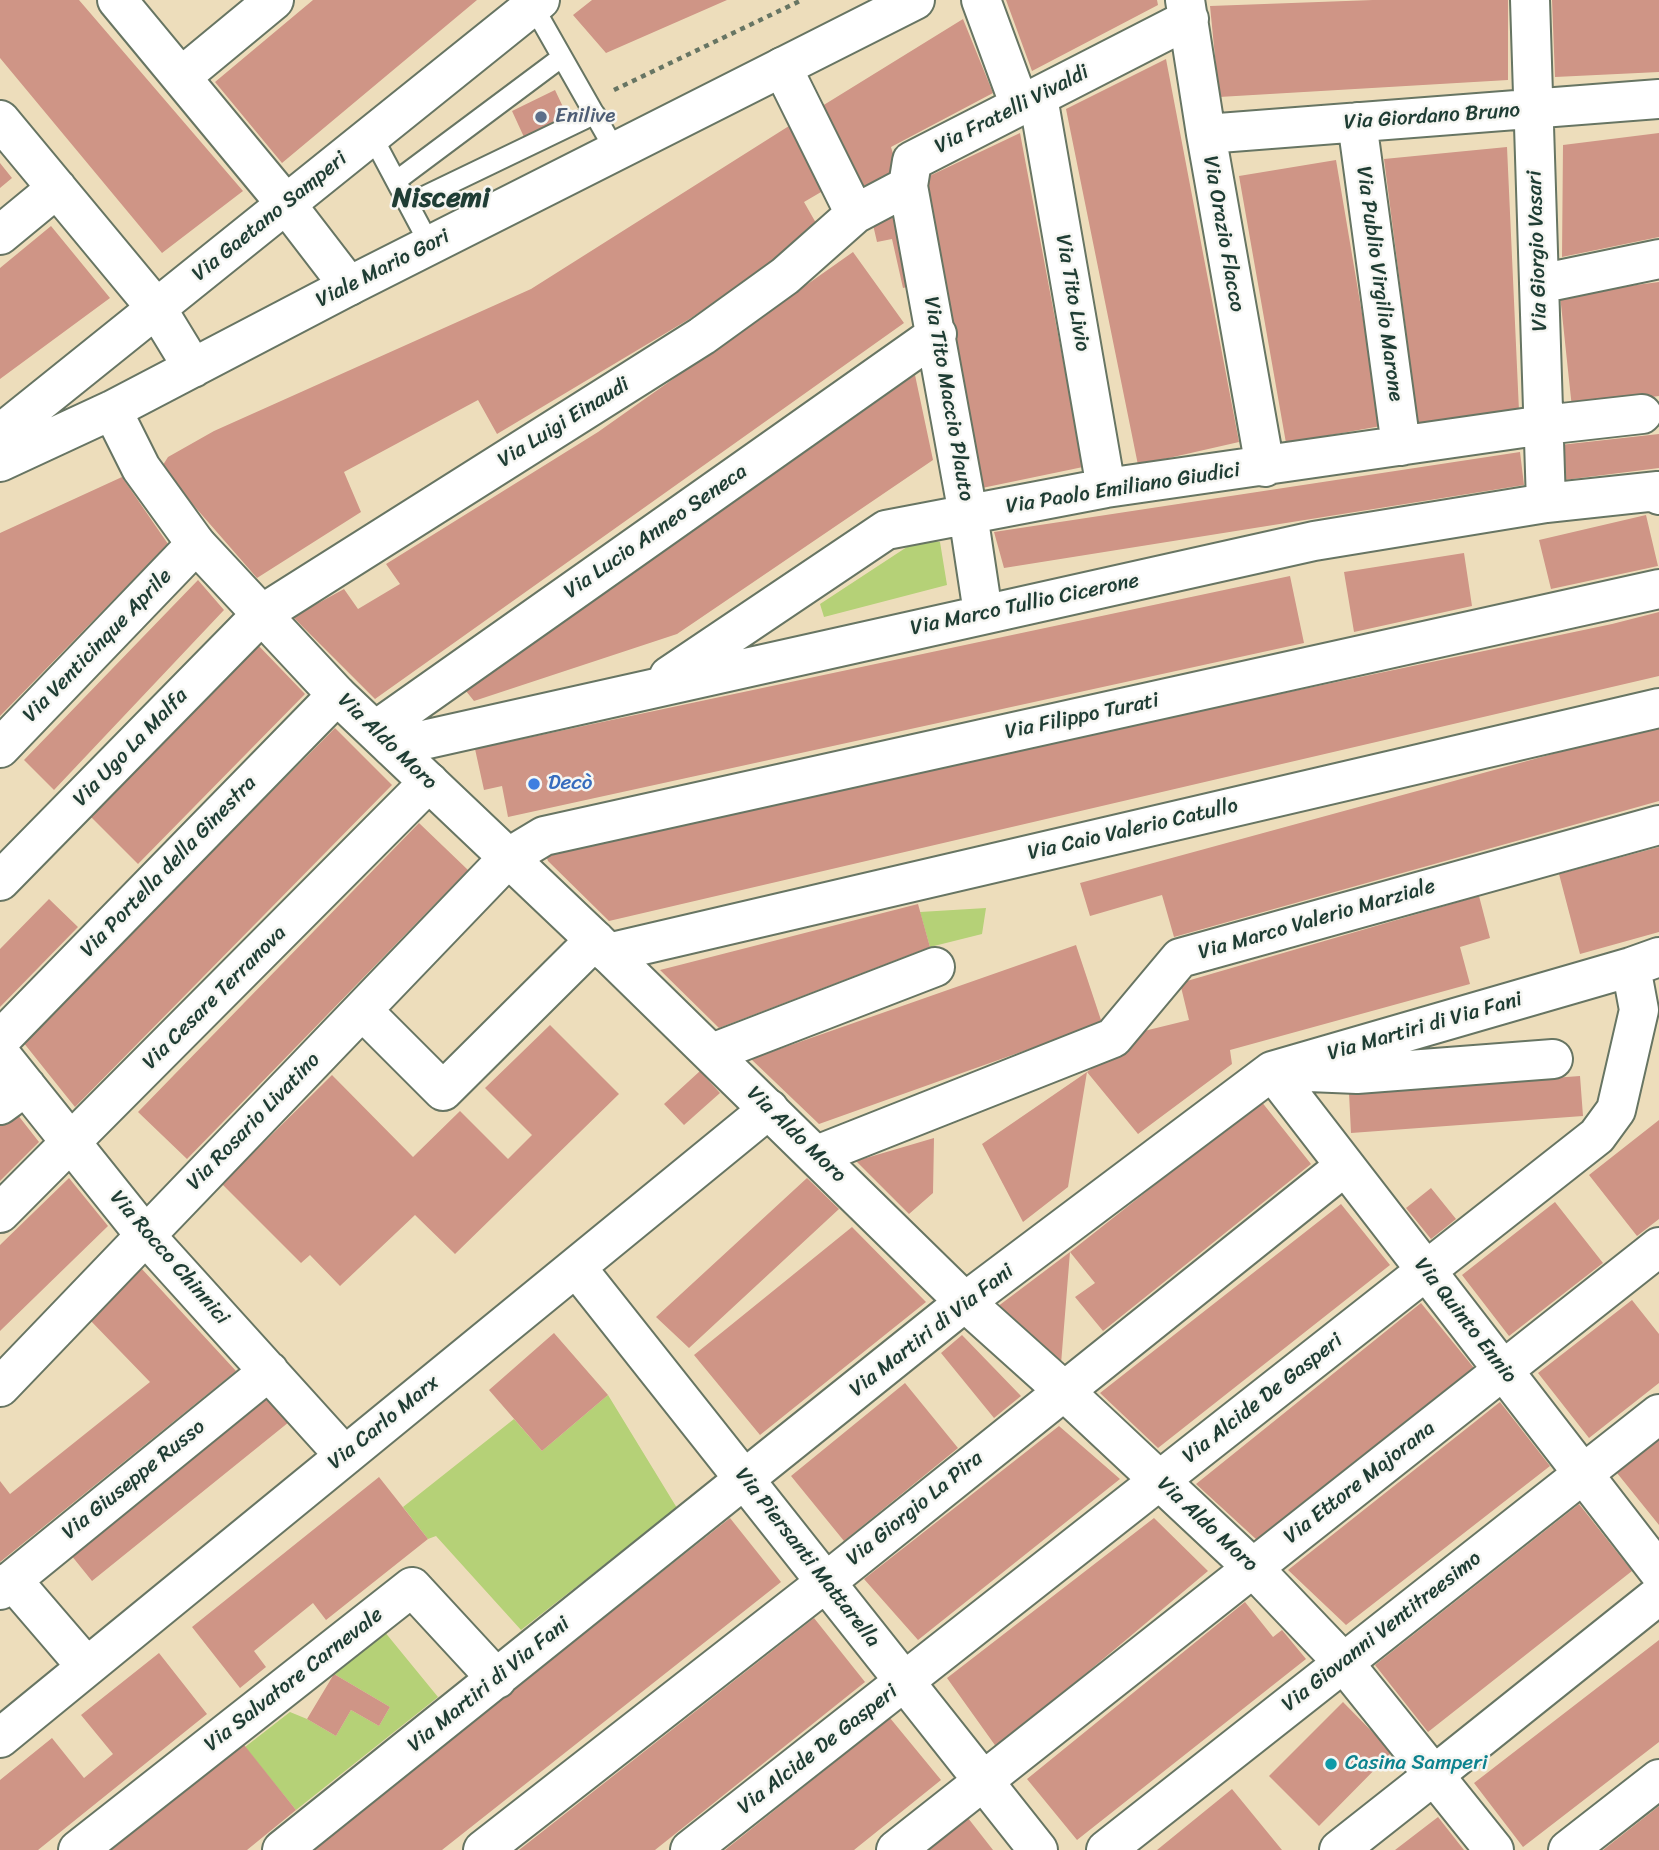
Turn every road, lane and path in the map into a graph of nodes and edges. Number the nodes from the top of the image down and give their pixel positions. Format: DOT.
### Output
graph roads {
  1 [pos="117,0"];
  2 [pos="274,0"];
  3 [pos="802,0"];
  4 [pos="915,0"];
  5 [pos="981,0"];
  6 [pos="1530,0"];
  7 [pos="536,3"];
  8 [pos="1187,10"];
  9 [pos="562,57"];
  10 [pos="782,67"];
  11 [pos="181,77"];
  12 [pos="1659,99"];
  13 [pos="1029,102"];
  14 [pos="591,108"];
  15 [pos="1533,109"];
  16 [pos="0,120"];
  17 [pos="1357,122"];
  18 [pos="1206,134"];
  19 [pos="372,136"];
  20 [pos="616,152"];
  21 [pos="396,181"];
  22 [pos="908,186"];
  23 [pos="57,188"];
  24 [pos="286,204"];
  25 [pos="408,204"];
  26 [pos="855,214"];
  27 [pos="0,234"];
  28 [pos="429,245"];
  29 [pos="1659,259"];
  30 [pos="1539,284"];
  31 [pos="349,286"];
  32 [pos="157,309"];
  33 [pos="937,334"];
  34 [pos="193,368"];
  35 [pos="112,410"];
  36 [pos="1642,414"];
  37 [pos="1544,425"];
  38 [pos="0,435"];
  39 [pos="1401,446"];
  40 [pos="0,462"];
  41 [pos="1265,467"];
  42 [pos="1106,488"];
  43 [pos="1659,495"];
  44 [pos="1546,503"];
  45 [pos="968,514"];
  46 [pos="196,544"];
  47 [pos="1659,589"];
  48 [pos="262,614"];
  49 [pos="983,614"];
  50 [pos="650,688"];
  51 [pos="337,695"];
  52 [pos="1659,708"];
  53 [pos="384,738"];
  54 [pos="0,748"];
  55 [pos="429,782"];
  56 [pos="1659,825"];
  57 [pos="509,857"];
  58 [pos="0,881"];
  59 [pos="602,946"];
  60 [pos="1645,962"];
  61 [pos="935,967"];
  62 [pos="362,1010"];
  63 [pos="0,1040"];
  64 [pos="712,1053"];
  65 [pos="0,1054"];
  66 [pos="1553,1059"];
  67 [pos="1272,1071"];
  68 [pos="13,1096"];
  69 [pos="769,1109"];
  70 [pos="71,1143"];
  71 [pos="817,1155"];
  72 [pos="1345,1166"];
  73 [pos="0,1213"];
  74 [pos="145,1235"];
  75 [pos="1659,1247"];
  76 [pos="576,1267"];
  77 [pos="1427,1272"];
  78 [pos="965,1302"];
  79 [pos="1503,1370"];
  80 [pos="269,1371"];
  81 [pos="0,1387"];
  82 [pos="1063,1390"];
  83 [pos="1659,1414"];
  84 [pos="345,1456"];
  85 [pos="1584,1474"];
  86 [pos="745,1480"];
  87 [pos="1159,1480"];
  88 [pos="1253,1568"];
  89 [pos="1659,1572"];
  90 [pos="825,1582"];
  91 [pos="6,1585"];
  92 [pos="1659,1595"];
  93 [pos="1343,1662"];
  94 [pos="86,1666"];
  95 [pos="497,1679"];
  96 [pos="904,1681"];
  97 [pos="0,1738"];
  98 [pos="1434,1775"];
  99 [pos="1659,1779"];
  100 [pos="983,1781"];
  101 [pos="78,1850"];
  102 [pos="282,1850"];
  103 [pos="484,1850"];
  104 [pos="690,1850"];
  105 [pos="896,1850"];
  106 [pos="1038,1850"];
  107 [pos="1107,1850"];
  108 [pos="1339,1850"];
  109 [pos="1494,1850"];
  110 [pos="1567,1850"];
  1 -- 11 [label="street"];
  2 -- 11 [label="street"];
  3 -- 14 [label="path"];
  4 -- 10 [label="street, Viale Mario Gori"];
  5 -- 13 [label="street, Via Tito Livio"];
  6 -- 15 [label="street, Via Giorgio Vasari"];
  7 -- 9 [label="lane"];
  7 -- 19 [label="street, Via Gaetano Samperi"];
  8 -- 13 [label="street, Via Fratelli Vivaldi"];
  8 -- 18 [label="street, Via Orazio Flacco"];
  9 -- 14 [label="lane"];
  9 -- 21 [label="lane"];
  10 -- 20 [label="street, Viale Mario Gori"];
  10 -- 26 [label="street"];
  11 -- 24 [label="street"];
  12 -- 15 [label="street, Via Giordano Bruno"];
  13 -- 22 [label="street, Via Fratelli Vivaldi"];
  13 -- 42 [label="street, Via Tito Livio"];
  14 -- 20 [label="lane"];
  14 -- 25 [label="lane"];
  15 -- 17 [label="street, Via Giordano Bruno"];
  15 -- 30 [label="street, Via Giorgio Vasari"];
  16 -- 23 [label="street"];
  17 -- 18 [label="street, Via Giordano Bruno"];
  17 -- 39 [label="street, Via Publio Virgilio Marone"];
  18 -- 41 [label="street, Via Orazio Flacco"];
  19 -- 21 [label="lane"];
  19 -- 24 [label="street, Via Gaetano Samperi"];
  20 -- 28 [label="street, Viale Mario Gori"];
  21 -- 25 [label="lane"];
  22 -- 26 [label="street"];
  22 -- 33 [label="street, Via Tito Maccio Plauto"];
  23 -- 27 [label="street"];
  23 -- 32 [label="street"];
  24 -- 31 [label="street"];
  24 -- 32 [label="street, Via Gaetano Samperi"];
  25 -- 28 [label="lane"];
  26 -- 48 [label="street, Via Luigi Einaudi"];
  28 -- 31 [label="street, Viale Mario Gori"];
  29 -- 30 [label="street"];
  30 -- 37 [label="street, Via Giorgio Vasari"];
  31 -- 34 [label="street, Viale Mario Gori"];
  32 -- 34 [label="street"];
  32 -- 38 [label="street, Via Gaetano Samperi"];
  33 -- 45 [label="street, Via Tito Maccio Plauto"];
  33 -- 53 [label="street, Via Lucio Anneo Seneca"];
  34 -- 35 [label="street, Viale Mario Gori"];
  35 -- 40 [label="street, Viale Mario Gori"];
  35 -- 46 [label="street, Via Aldo Moro"];
  36 -- 37 [label="street, Via Paolo Emiliano Giudici"];
  37 -- 39 [label="street, Via Paolo Emiliano Giudici"];
  37 -- 44 [label="street, Via Giorgio Vasari"];
  39 -- 41 [label="street, Via Paolo Emiliano Giudici"];
  41 -- 42 [label="street, Via Paolo Emiliano Giudici"];
  42 -- 45 [label="street, Via Paolo Emiliano Giudici"];
  43 -- 44 [label="street, Via Marco Tullio Cicerone"];
  44 -- 49 [label="street, Via Marco Tullio Cicerone"];
  45 -- 49 [label="street, Via Tito Maccio Plauto"];
  45 -- 50 [label="street, Via Paolo Emiliano Giudici"];
  46 -- 48 [label="street, Via Aldo Moro"];
  46 -- 54 [label="street, Via Venticinque Aprile"];
  47 -- 57 [label="street, Via Filippo Turati"];
  48 -- 51 [label="street, Via Aldo Moro"];
  48 -- 58 [label="street, Via Ugo La Malfa"];
  49 -- 50 [label="street, Via Marco Tullio Cicerone"];
  50 -- 53 [label="street, Via Marco Tullio Cicerone"];
  51 -- 53 [label="street, Via Aldo Moro"];
  51 -- 63 [label="street, Via Portella della Ginestra"];
  52 -- 59 [label="street, Via Caio Valerio Catullo"];
  53 -- 55 [label="street, Via Aldo Moro"];
  55 -- 57 [label="street, Via Aldo Moro"];
  55 -- 70 [label="street, Via Cesare Terranova"];
  56 -- 71 [label="street, Via Marco Valerio Marziale"];
  57 -- 59 [label="street, Via Aldo Moro"];
  57 -- 62 [label="street, Via Rosario Livatino"];
  59 -- 62 [label="street"];
  59 -- 64 [label="street, Via Aldo Moro"];
  60 -- 67 [label="street, Via Martiri di Via Fani"];
  60 -- 77 [label="street, Via Alcide De Gasperi"];
  61 -- 64 [label="street"];
  62 -- 74 [label="street, Via Rosario Livatino"];
  64 -- 69 [label="street, Via Aldo Moro"];
  65 -- 68 [label="street, Via Rocco Chinnici"];
  66 -- 67 [label="street"];
  67 -- 72 [label="street, Via Quinto Ennio"];
  67 -- 78 [label="street, Via Martiri di Via Fani"];
  68 -- 70 [label="street, Via Rocco Chinnici"];
  69 -- 71 [label="street, Via Aldo Moro"];
  69 -- 76 [label="street, Via Carlo Marx"];
  70 -- 73 [label="street, Via Cesare Terranova"];
  70 -- 74 [label="street, Via Rocco Chinnici"];
  71 -- 78 [label="street, Via Aldo Moro"];
  72 -- 77 [label="street, Via Quinto Ennio"];
  72 -- 82 [label="street, Via Giorgio La Pira"];
  74 -- 80 [label="street, Via Rocco Chinnici"];
  74 -- 81 [label="street, Via Rosario Livatino"];
  75 -- 79 [label="street, Via Ettore Majorana"];
  76 -- 84 [label="street, Via Carlo Marx"];
  76 -- 86 [label="street, Via Piersanti Mattarella"];
  77 -- 79 [label="street, Via Quinto Ennio"];
  77 -- 87 [label="street, Via Alcide De Gasperi"];
  78 -- 82 [label="street, Via Aldo Moro"];
  78 -- 86 [label="street, Via Martiri di Via Fani"];
  79 -- 85 [label="street, Via Quinto Ennio"];
  79 -- 88 [label="street, Via Ettore Majorana"];
  80 -- 84 [label="street, Via Rocco Chinnici"];
  80 -- 91 [label="street, Via Giuseppe Russo"];
  82 -- 87 [label="street, Via Aldo Moro"];
  82 -- 90 [label="street, Via Giorgio La Pira"];
  83 -- 85 [label="street, Via Giovanni Ventitreesimo"];
  84 -- 94 [label="street, Via Carlo Marx"];
  85 -- 89 [label="street, Via Quinto Ennio"];
  85 -- 93 [label="street, Via Giovanni Ventitreesimo"];
  86 -- 90 [label="street, Via Piersanti Mattarella"];
  86 -- 95 [label="street, Via Martiri di Via Fani"];
  87 -- 88 [label="street, Via Aldo Moro"];
  87 -- 96 [label="street, Via Alcide De Gasperi"];
  88 -- 93 [label="street, Via Aldo Moro"];
  88 -- 100 [label="street, Via Ettore Majorana"];
  90 -- 96 [label="street, Via Piersanti Mattarella"];
  90 -- 103 [label="street, Via Giorgio La Pira"];
  91 -- 94 [label="street"];
  92 -- 98 [label="street"];
  93 -- 98 [label="street, Via Aldo Moro"];
  93 -- 107 [label="street, Via Giovanni Ventitreesimo"];
  94 -- 97 [label="street, Via Carlo Marx"];
  95 -- 101 [label="street, Via Salvatore Carnevale"];
  95 -- 102 [label="street, Via Martiri di Via Fani"];
  96 -- 100 [label="street, Via Piersanti Mattarella"];
  96 -- 104 [label="street, Via Alcide De Gasperi"];
  98 -- 108 [label="street"];
  98 -- 109 [label="street, Via Aldo Moro"];
  99 -- 110 [label="street"];
  100 -- 105 [label="street, Via Ettore Majorana"];
  100 -- 106 [label="street, Via Piersanti Mattarella"];
}
